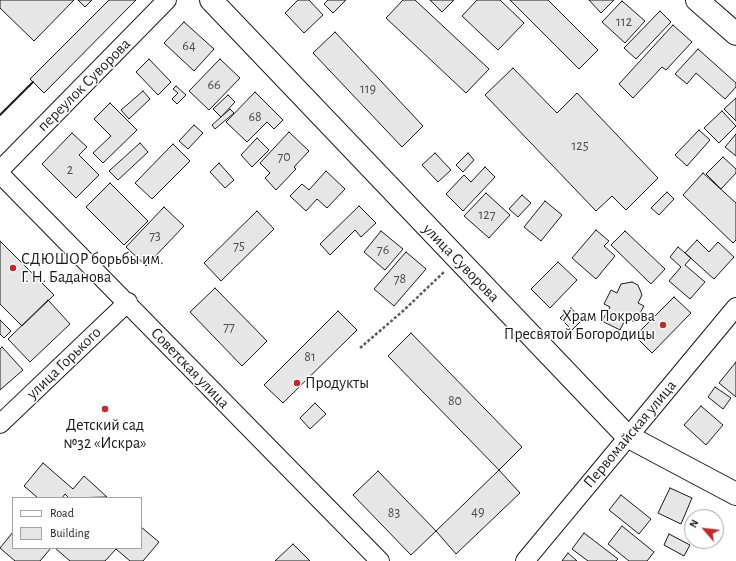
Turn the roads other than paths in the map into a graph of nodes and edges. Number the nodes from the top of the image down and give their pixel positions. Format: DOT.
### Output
graph roads {
  1 [pos="167,0"];
  2 [pos="211,0"];
  3 [pos="697,0"];
  4 [pos="736,34"];
  5 [pos="0,170"];
  6 [pos="0,174"];
  7 [pos="128,302"];
  8 [pos="736,307"];
  9 [pos="0,424"];
  10 [pos="627,436"];
  11 [pos="736,494"];
  12 [pos="380,561"];
  13 [pos="525,561"];
  1 -- 5 [label="street, переулок Суворова"];
  2 -- 10 [label="main road, улица Суворова"];
  3 -- 4 [label="main road"];
  6 -- 7 [label="street, Советская улица"];
  7 -- 9 [label="street, улица Горького"];
  7 -- 12 [label="street, Советская улица"];
  8 -- 10 [label="street, Первомайская улица"];
  10 -- 11 [label="main road, улица Суворова"];
  10 -- 13 [label="street, Первомайская улица"];
}
